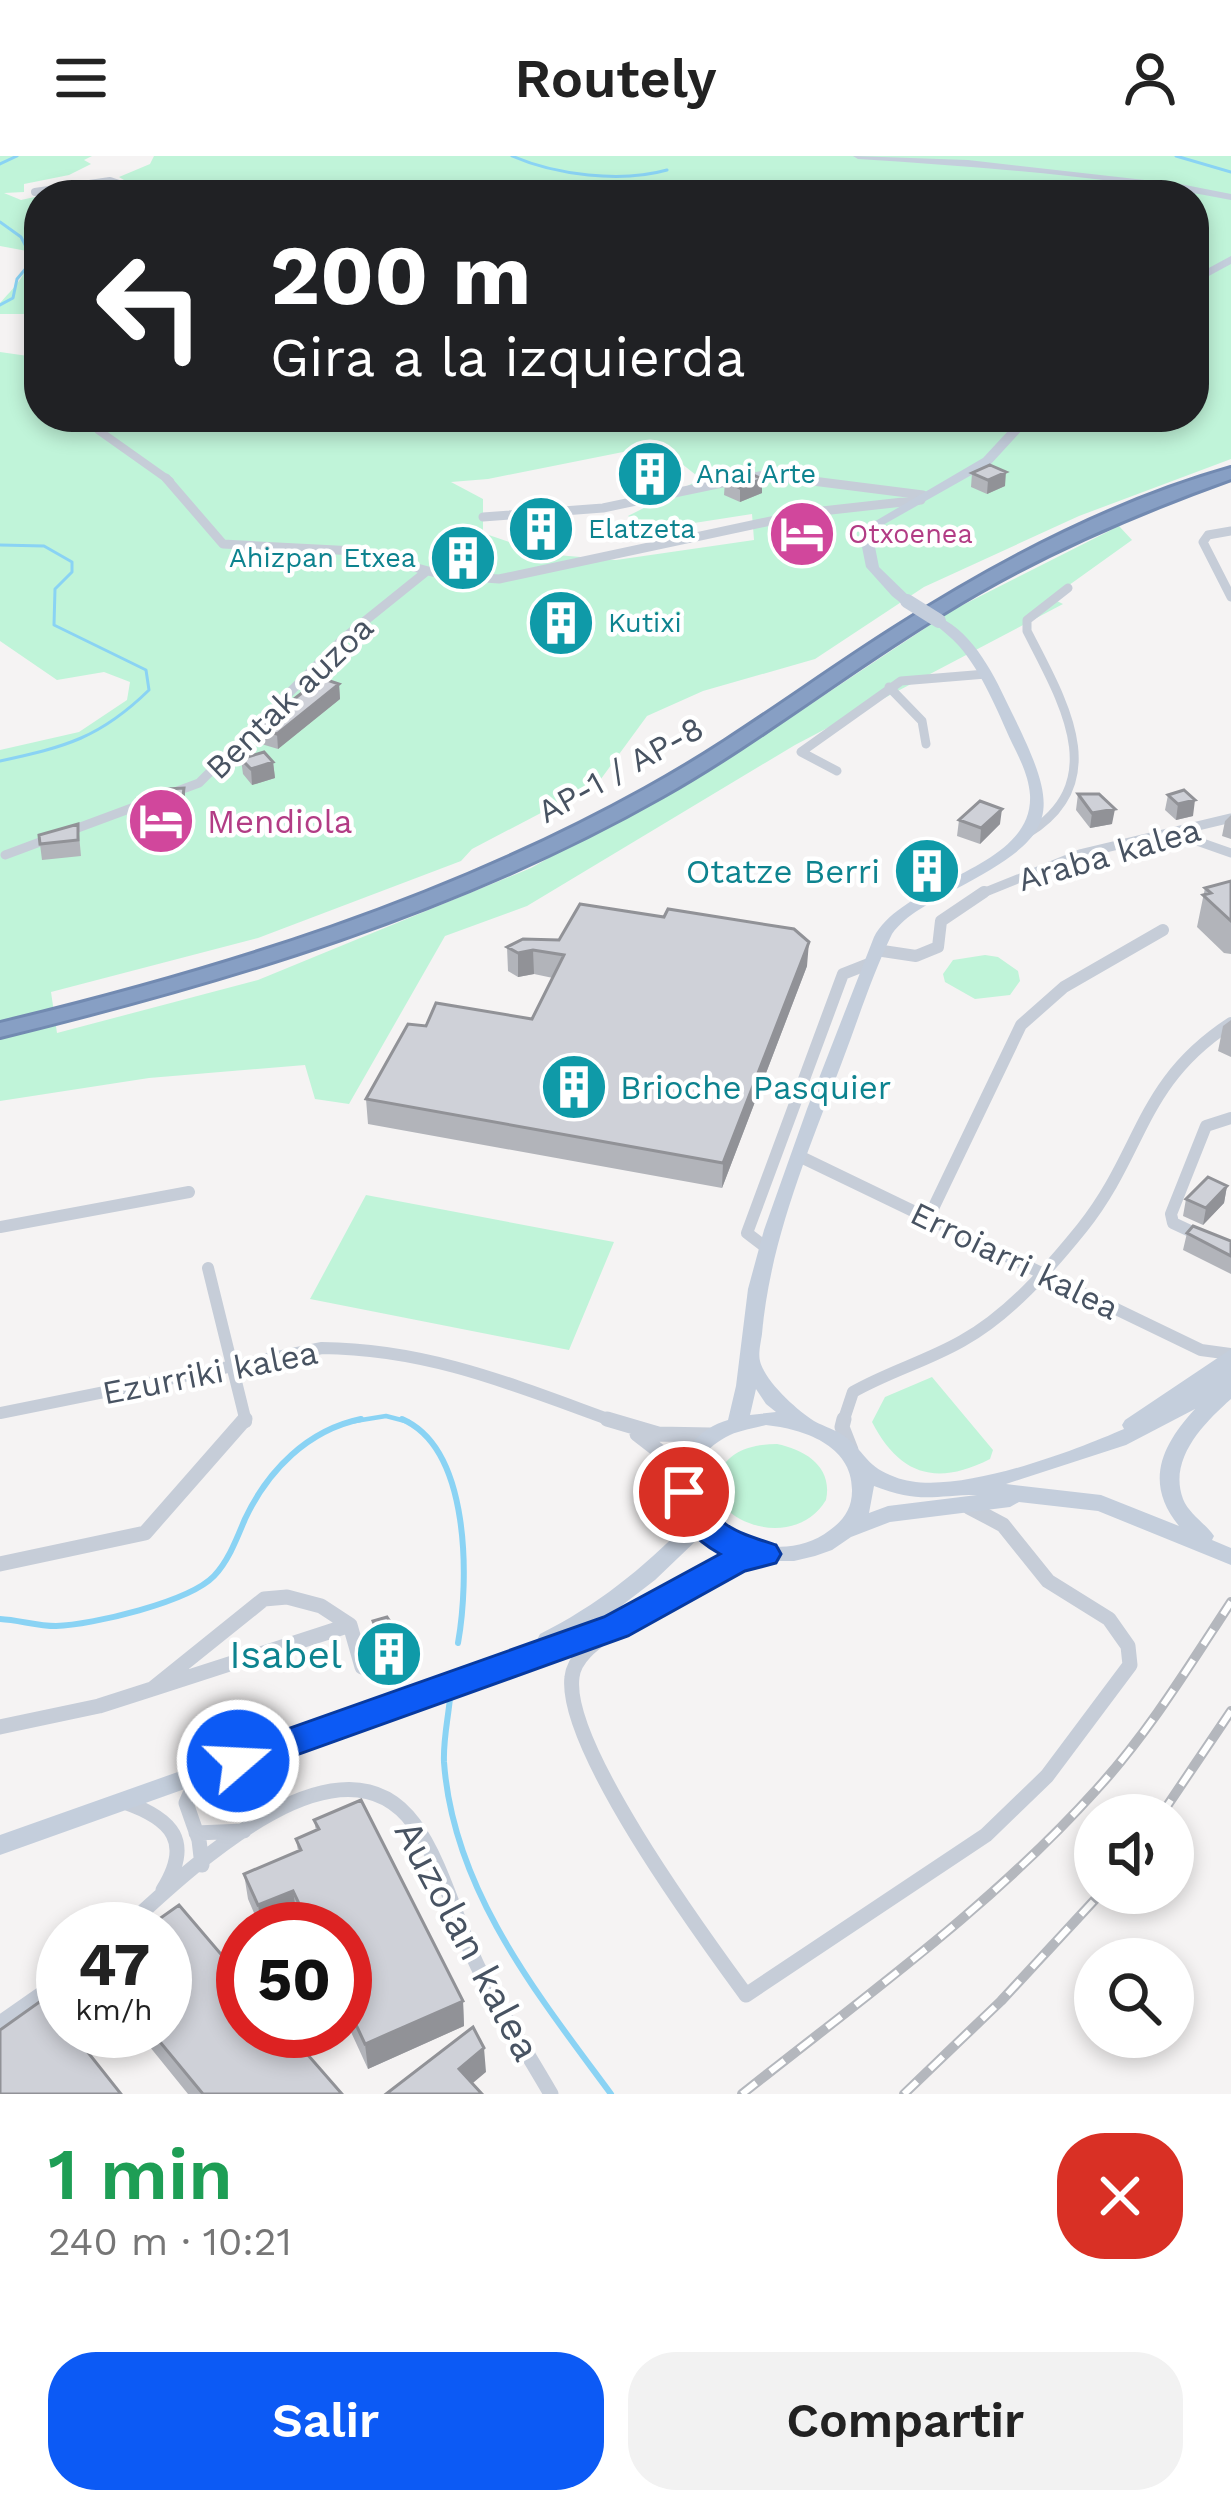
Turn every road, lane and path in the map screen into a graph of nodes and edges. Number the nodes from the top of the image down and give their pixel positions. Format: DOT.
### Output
graph roads {
  1 [pos="858,156"];
  2 [pos="1118,180"];
  3 [pos="100,432"];
  4 [pos="1014,432"];
  5 [pos="1231,463"];
  6 [pos="1231,473"];
  7 [pos="926,498"];
  8 [pos="483,517"];
  9 [pos="1231,531"];
  10 [pos="1231,566"];
  11 [pos="1216,567"];
  12 [pos="427,571"];
  13 [pos="1068,589"];
  14 [pos="1231,597"];
  15 [pos="986,674"];
  16 [pos="889,687"];
  17 [pos="926,743"];
  18 [pos="837,771"];
  19 [pos="1231,818"];
  20 [pos="1028,834"];
  21 [pos="1176,834"];
  22 [pos="1231,853"];
  23 [pos="5,855"];
  24 [pos="1163,930"];
  25 [pos="873,956"];
  26 [pos="0,1016"];
  27 [pos="1231,1023"];
  28 [pos="0,1030"];
  29 [pos="1231,1118"];
  30 [pos="801,1157"];
  31 [pos="189,1192"];
  32 [pos="928,1219"];
  33 [pos="0,1227"];
  34 [pos="768,1249"];
  35 [pos="1231,1250"];
  36 [pos="208,1268"];
  37 [pos="1041,1273"];
  38 [pos="1231,1355"];
  39 [pos="747,1358"];
  40 [pos="232,1366"];
  41 [pos="1231,1371"];
  42 [pos="1231,1387"];
  43 [pos="0,1413"];
  44 [pos="737,1423"];
  45 [pos="809,1425"];
  46 [pos="625,1427"];
  47 [pos="712,1435"];
  48 [pos="857,1463"];
  49 [pos="1051,1463"];
  50 [pos="683,1481"];
  51 [pos="965,1499"];
  52 [pos="700,1524"];
  53 [pos="845,1531"];
  54 [pos="764,1554"];
  55 [pos="1231,1556"];
  56 [pos="0,1564"];
  57 [pos="350,1625"];
  58 [pos="616,1626"];
  59 [pos="362,1667"];
  60 [pos="152,1689"];
  61 [pos="0,1726"];
  62 [pos="198,1775"];
  63 [pos="122,1802"];
  64 [pos="245,1831"];
  65 [pos="196,1833"];
  66 [pos="0,1835"];
  67 [pos="0,1845"];
  68 [pos="178,1850"];
  69 [pos="202,1865"];
  70 [pos="155,1901"];
  71 [pos="36,1998"];
  72 [pos="0,2023"];
  73 [pos="551,2094"];
  1 -- 2 [label="street"];
  3 -- 12 [label="street"];
  4 -- 7 [label="street"];
  5 -- 26 [label="highway, AP-1 / AP-8"];
  6 -- 28 [label="highway, AP-1 / AP-8"];
  7 -- 8 [label="street"];
  7 -- 12 [label="street"];
  7 -- 15 [label="street, bridge"];
  9 -- 11 [label="street"];
  10 -- 11 [label="street"];
  11 -- 14 [label="street"];
  12 -- 23 [label="street, Bentak auzoa"];
  13 -- 20 [label="street"];
  15 -- 16 [label="street"];
  15 -- 20 [label="street"];
  16 -- 17 [label="street"];
  16 -- 18 [label="street"];
  19 -- 21 [label="street, Araba kalea"];
  20 -- 25 [label="street"];
  21 -- 22 [label="street"];
  21 -- 25 [label="street, Araba kalea"];
  24 -- 32 [label="street"];
  25 -- 30 [label="street"];
  25 -- 34 [label="street"];
  27 -- 37 [label="street"];
  29 -- 35 [label="street"];
  30 -- 32 [label="street, Erroiarri kalea"];
  30 -- 34 [label="street"];
  31 -- 33 [label="street"];
  32 -- 37 [label="street, Erroiarri kalea"];
  34 -- 39 [label="street"];
  36 -- 40 [label="street"];
  37 -- 38 [label="street, Erroiarri kalea"];
  37 -- 48 [label="street"];
  38 -- 49 [label="street"];
  39 -- 44 [label="street"];
  39 -- 45 [label="street"];
  40 -- 43 [label="street, Ezurriki kalea"];
  40 -- 46 [label="street, Ezurriki kalea"];
  40 -- 56 [label="street"];
  41 -- 49 [label="street"];
  42 -- 55 [label="street"];
  44 -- 45 [label="street"];
  44 -- 47 [label="street"];
  45 -- 48 [label="street"];
  46 -- 47 [label="street"];
  46 -- 50 [label="street"];
  47 -- 50 [label="street"];
  48 -- 51 [label="street"];
  48 -- 53 [label="street"];
  49 -- 51 [label="street"];
  50 -- 52 [label="street"];
  51 -- 53 [label="street"];
  51 -- 55 [label="street"];
  51 -- 58 [label="street"];
  52 -- 54 [label="street"];
  52 -- 66 [label="street"];
  53 -- 54 [label="street"];
  54 -- 58 [label="street"];
  57 -- 59 [label="street"];
  57 -- 60 [label="street"];
  57 -- 60 [label="street"];
  58 -- 62 [label="street"];
  60 -- 61 [label="street"];
  62 -- 63 [label="street"];
  62 -- 65 [label="street"];
  63 -- 67 [label="street"];
  63 -- 68 [label="street"];
  64 -- 65 [label="street, Auzolan kalea"];
  64 -- 69 [label="street, Auzolan kalea"];
  64 -- 73 [label="street, Auzolan kalea"];
  65 -- 69 [label="street"];
  68 -- 69 [label="street"];
  68 -- 70 [label="street, Auzolan kalea"];
  69 -- 70 [label="street, Auzolan kalea"];
  71 -- 72 [label="street"];
}
